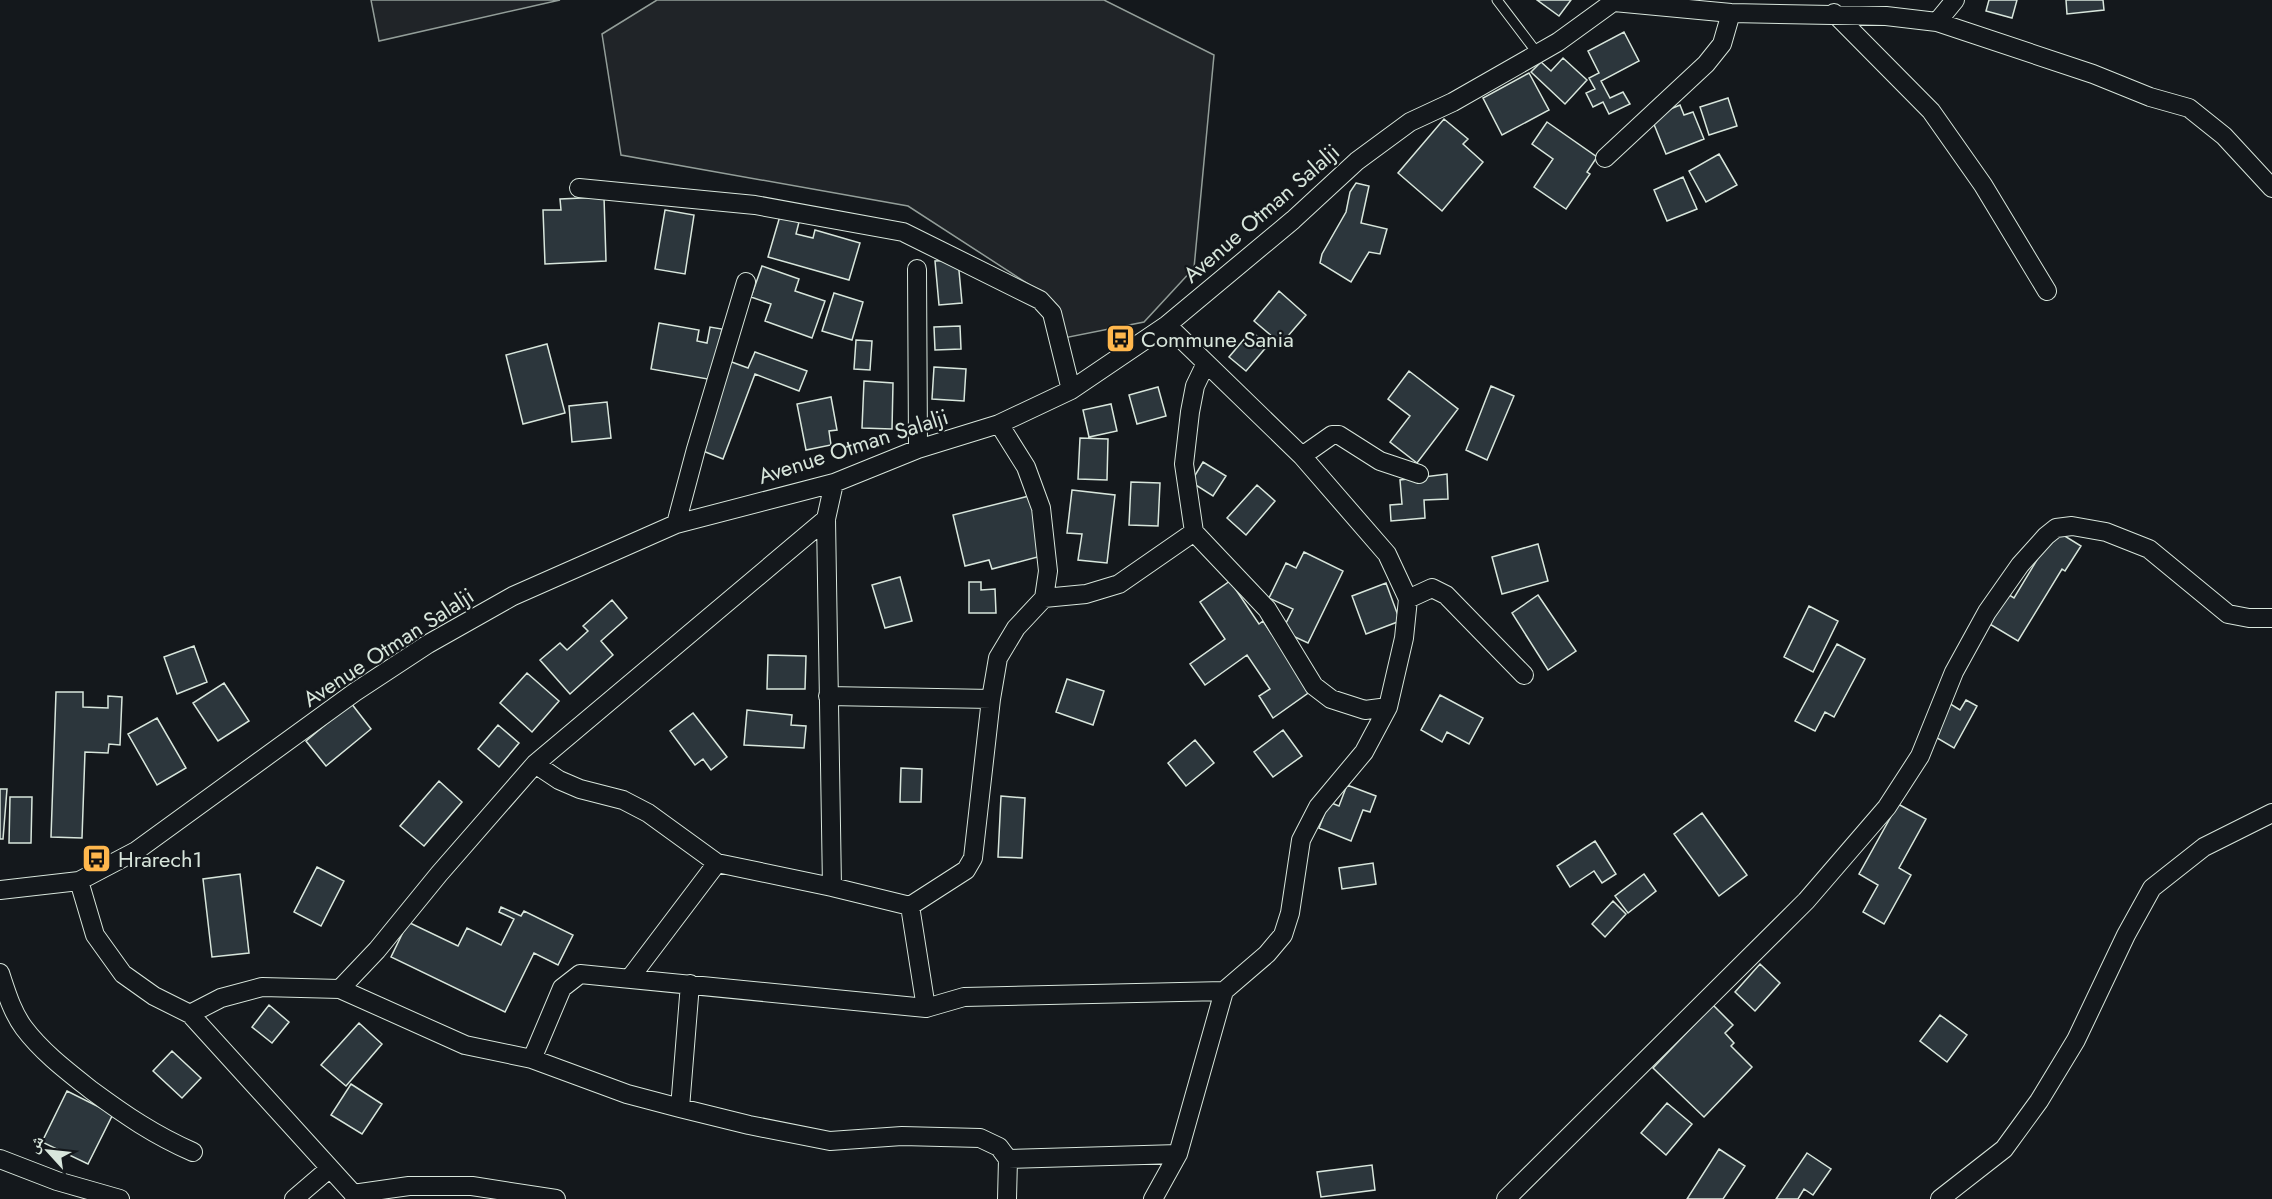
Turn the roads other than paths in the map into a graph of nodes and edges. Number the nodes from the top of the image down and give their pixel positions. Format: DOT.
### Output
graph roads {
  1 [pos="1497,0"];
  2 [pos="1955,0"];
  3 [pos="1615,1"];
  4 [pos="1731,13"];
  5 [pos="1834,13"];
  6 [pos="1937,22"];
  7 [pos="1538,54"];
  8 [pos="1605,158"];
  9 [pos="2252,164"];
  10 [pos="2272,168"];
  11 [pos="579,188"];
  12 [pos="2272,188"];
  13 [pos="917,269"];
  14 [pos="746,282"];
  15 [pos="2047,291"];
  16 [pos="1167,325"];
  17 [pos="1206,363"];
  18 [pos="1071,390"];
  19 [pos="999,424"];
  20 [pos="918,448"];
  21 [pos="1302,456"];
  22 [pos="1419,474"];
  23 [pos="834,483"];
  24 [pos="826,519"];
  25 [pos="676,524"];
  26 [pos="1194,532"];
  27 [pos="1044,598"];
  28 [pos="1408,599"];
  29 [pos="2272,618"];
  30 [pos="1524,675"];
  31 [pos="828,696"];
  32 [pos="991,699"];
  33 [pos="1388,707"];
  34 [pos="535,764"];
  35 [pos="2272,813"];
  36 [pos="717,863"];
  37 [pos="80,881"];
  38 [pos="832,887"];
  39 [pos="0,890"];
  40 [pos="910,906"];
  41 [pos="0,973"];
  42 [pos="630,978"];
  43 [pos="690,984"];
  44 [pos="340,989"];
  45 [pos="1224,992"];
  46 [pos="926,1008"];
  47 [pos="190,1014"];
  48 [pos="532,1059"];
  49 [pos="680,1108"];
  50 [pos="193,1152"];
  51 [pos="1178,1154"];
  52 [pos="0,1159"];
  53 [pos="1008,1159"];
  54 [pos="329,1169"];
  55 [pos="355,1197"];
  56 [pos="120,1199"];
  57 [pos="294,1199"];
  58 [pos="556,1199"];
  59 [pos="1007,1199"];
  60 [pos="1153,1199"];
  61 [pos="1506,1199"];
  62 [pos="1940,1199"];
  1 -- 7 [label="lane"];
  2 -- 6 [label="street"];
  3 -- 4 [label="street"];
  3 -- 7 [label="street, Avenue Otman Salalji"];
  4 -- 5 [label="street"];
  4 -- 8 [label="street"];
  5 -- 6 [label="street"];
  5 -- 15 [label="street"];
  6 -- 9 [label="street"];
  7 -- 16 [label="street, Avenue Otman Salalji"];
  9 -- 10 [label="street"];
  9 -- 12 [label="street"];
  11 -- 18 [label="street"];
  13 -- 20 [label="street"];
  14 -- 25 [label="street"];
  16 -- 17 [label="street"];
  16 -- 18 [label="street, Avenue Otman Salalji"];
  17 -- 21 [label="street"];
  17 -- 26 [label="street"];
  18 -- 19 [label="street, Avenue Otman Salalji"];
  19 -- 20 [label="street, Avenue Otman Salalji"];
  19 -- 27 [label="street"];
  20 -- 23 [label="street, Avenue Otman Salalji"];
  21 -- 22 [label="street"];
  21 -- 28 [label="street"];
  23 -- 24 [label="street"];
  23 -- 25 [label="street, Avenue Otman Salalji"];
  24 -- 31 [label="street"];
  24 -- 34 [label="street"];
  25 -- 37 [label="street, Avenue Otman Salalji"];
  26 -- 27 [label="street"];
  26 -- 33 [label="street"];
  27 -- 32 [label="street"];
  28 -- 30 [label="street"];
  28 -- 33 [label="street"];
  29 -- 61 [label="street"];
  31 -- 32 [label="street"];
  31 -- 38 [label="street"];
  32 -- 40 [label="street"];
  33 -- 45 [label="street"];
  34 -- 36 [label="street"];
  34 -- 44 [label="street"];
  35 -- 62 [label="street"];
  36 -- 38 [label="street"];
  36 -- 42 [label="street"];
  37 -- 39 [label="street, Avenue Otman Salalji"];
  37 -- 47 [label="street"];
  38 -- 40 [label="street"];
  40 -- 46 [label="street"];
  41 -- 50 [label="street"];
  42 -- 43 [label="street"];
  42 -- 48 [label="street"];
  43 -- 46 [label="street"];
  43 -- 49 [label="street"];
  44 -- 47 [label="street"];
  44 -- 48 [label="street"];
  45 -- 46 [label="street"];
  45 -- 51 [label="street"];
  47 -- 54 [label="street"];
  48 -- 49 [label="street"];
  49 -- 53 [label="street"];
  51 -- 53 [label="street"];
  51 -- 60 [label="street"];
  52 -- 56 [label="street"];
  53 -- 59 [label="street"];
  54 -- 55 [label="street"];
  54 -- 57 [label="street"];
  55 -- 58 [label="street"];
}
